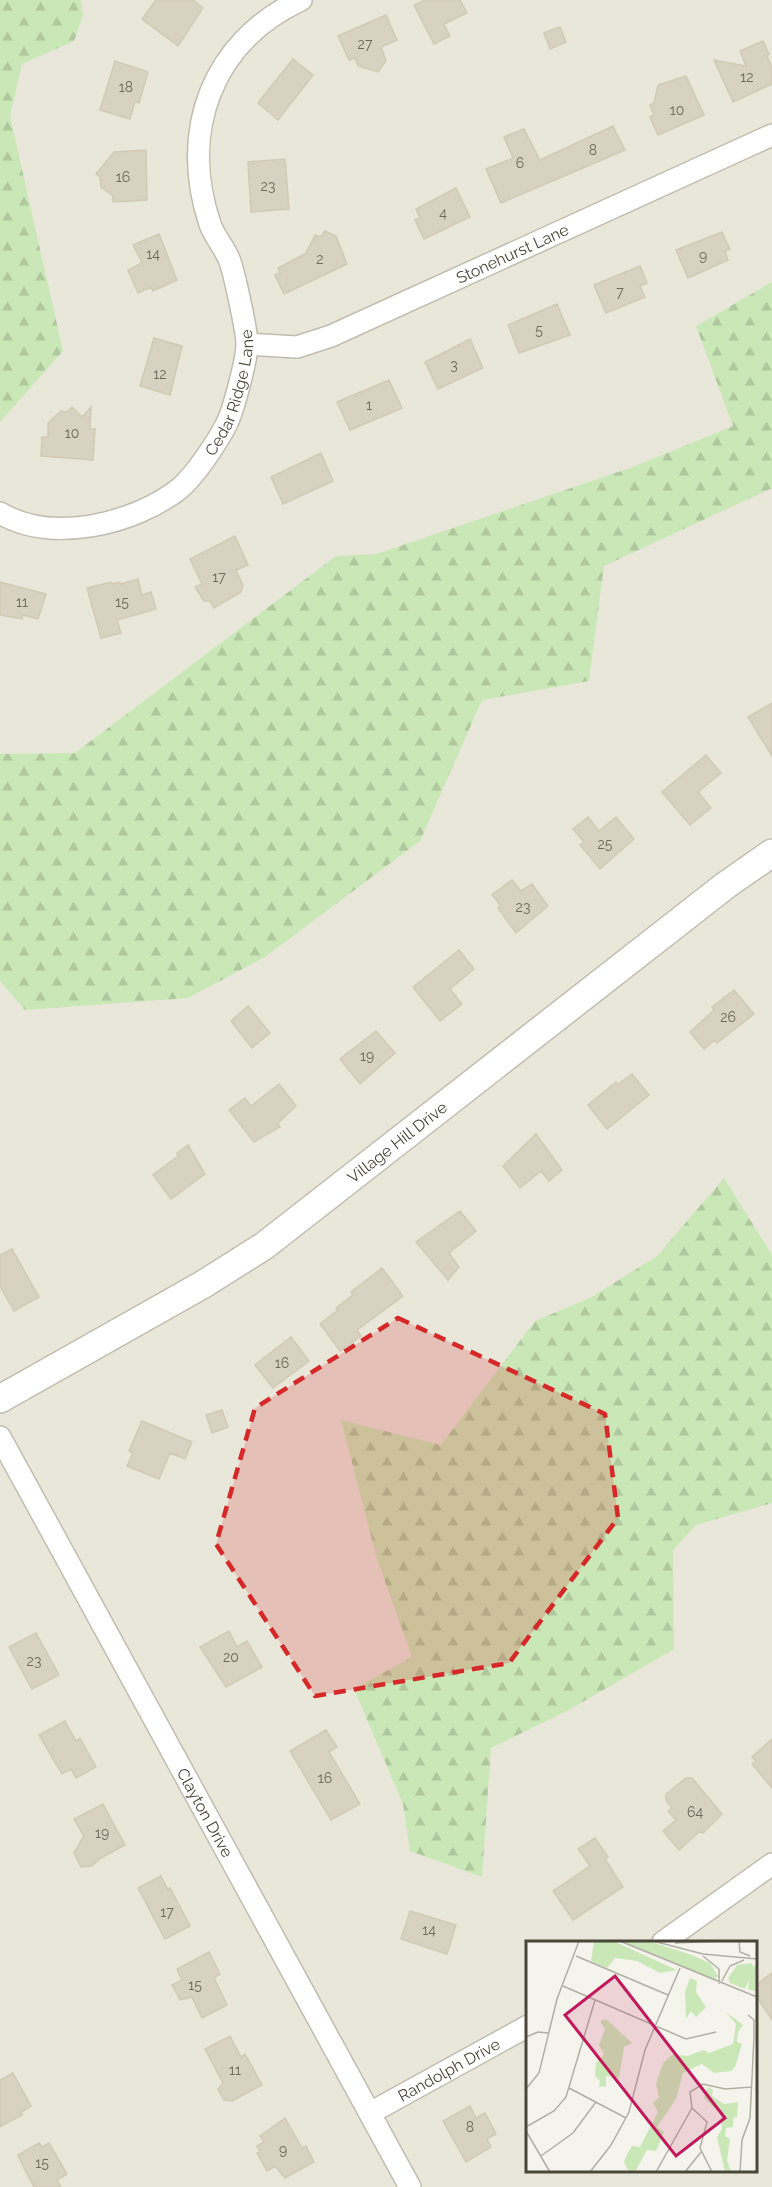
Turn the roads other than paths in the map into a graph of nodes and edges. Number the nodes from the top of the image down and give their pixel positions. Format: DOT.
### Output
graph roads {
  1 [pos="301,0"];
  2 [pos="772,135"];
  3 [pos="247,344"];
  4 [pos="0,513"];
  5 [pos="772,852"];
  6 [pos="0,1399"];
  7 [pos="0,1437"];
  8 [pos="772,1864"];
  9 [pos="664,1941"];
  10 [pos="526,2027"];
  11 [pos="370,2113"];
  12 [pos="410,2187"];
  1 -- 3 [label="street, Cedar Ridge Lane"];
  2 -- 3 [label="street, Stonehurst Lane"];
  3 -- 4 [label="street, Cedar Ridge Lane"];
  5 -- 6 [label="street, Village Hill Drive"];
  7 -- 11 [label="street, Clayton Drive"];
  8 -- 9 [label="street"];
  10 -- 11 [label="street, Randolph Drive"];
  11 -- 12 [label="street, Clayton Drive"];
}
